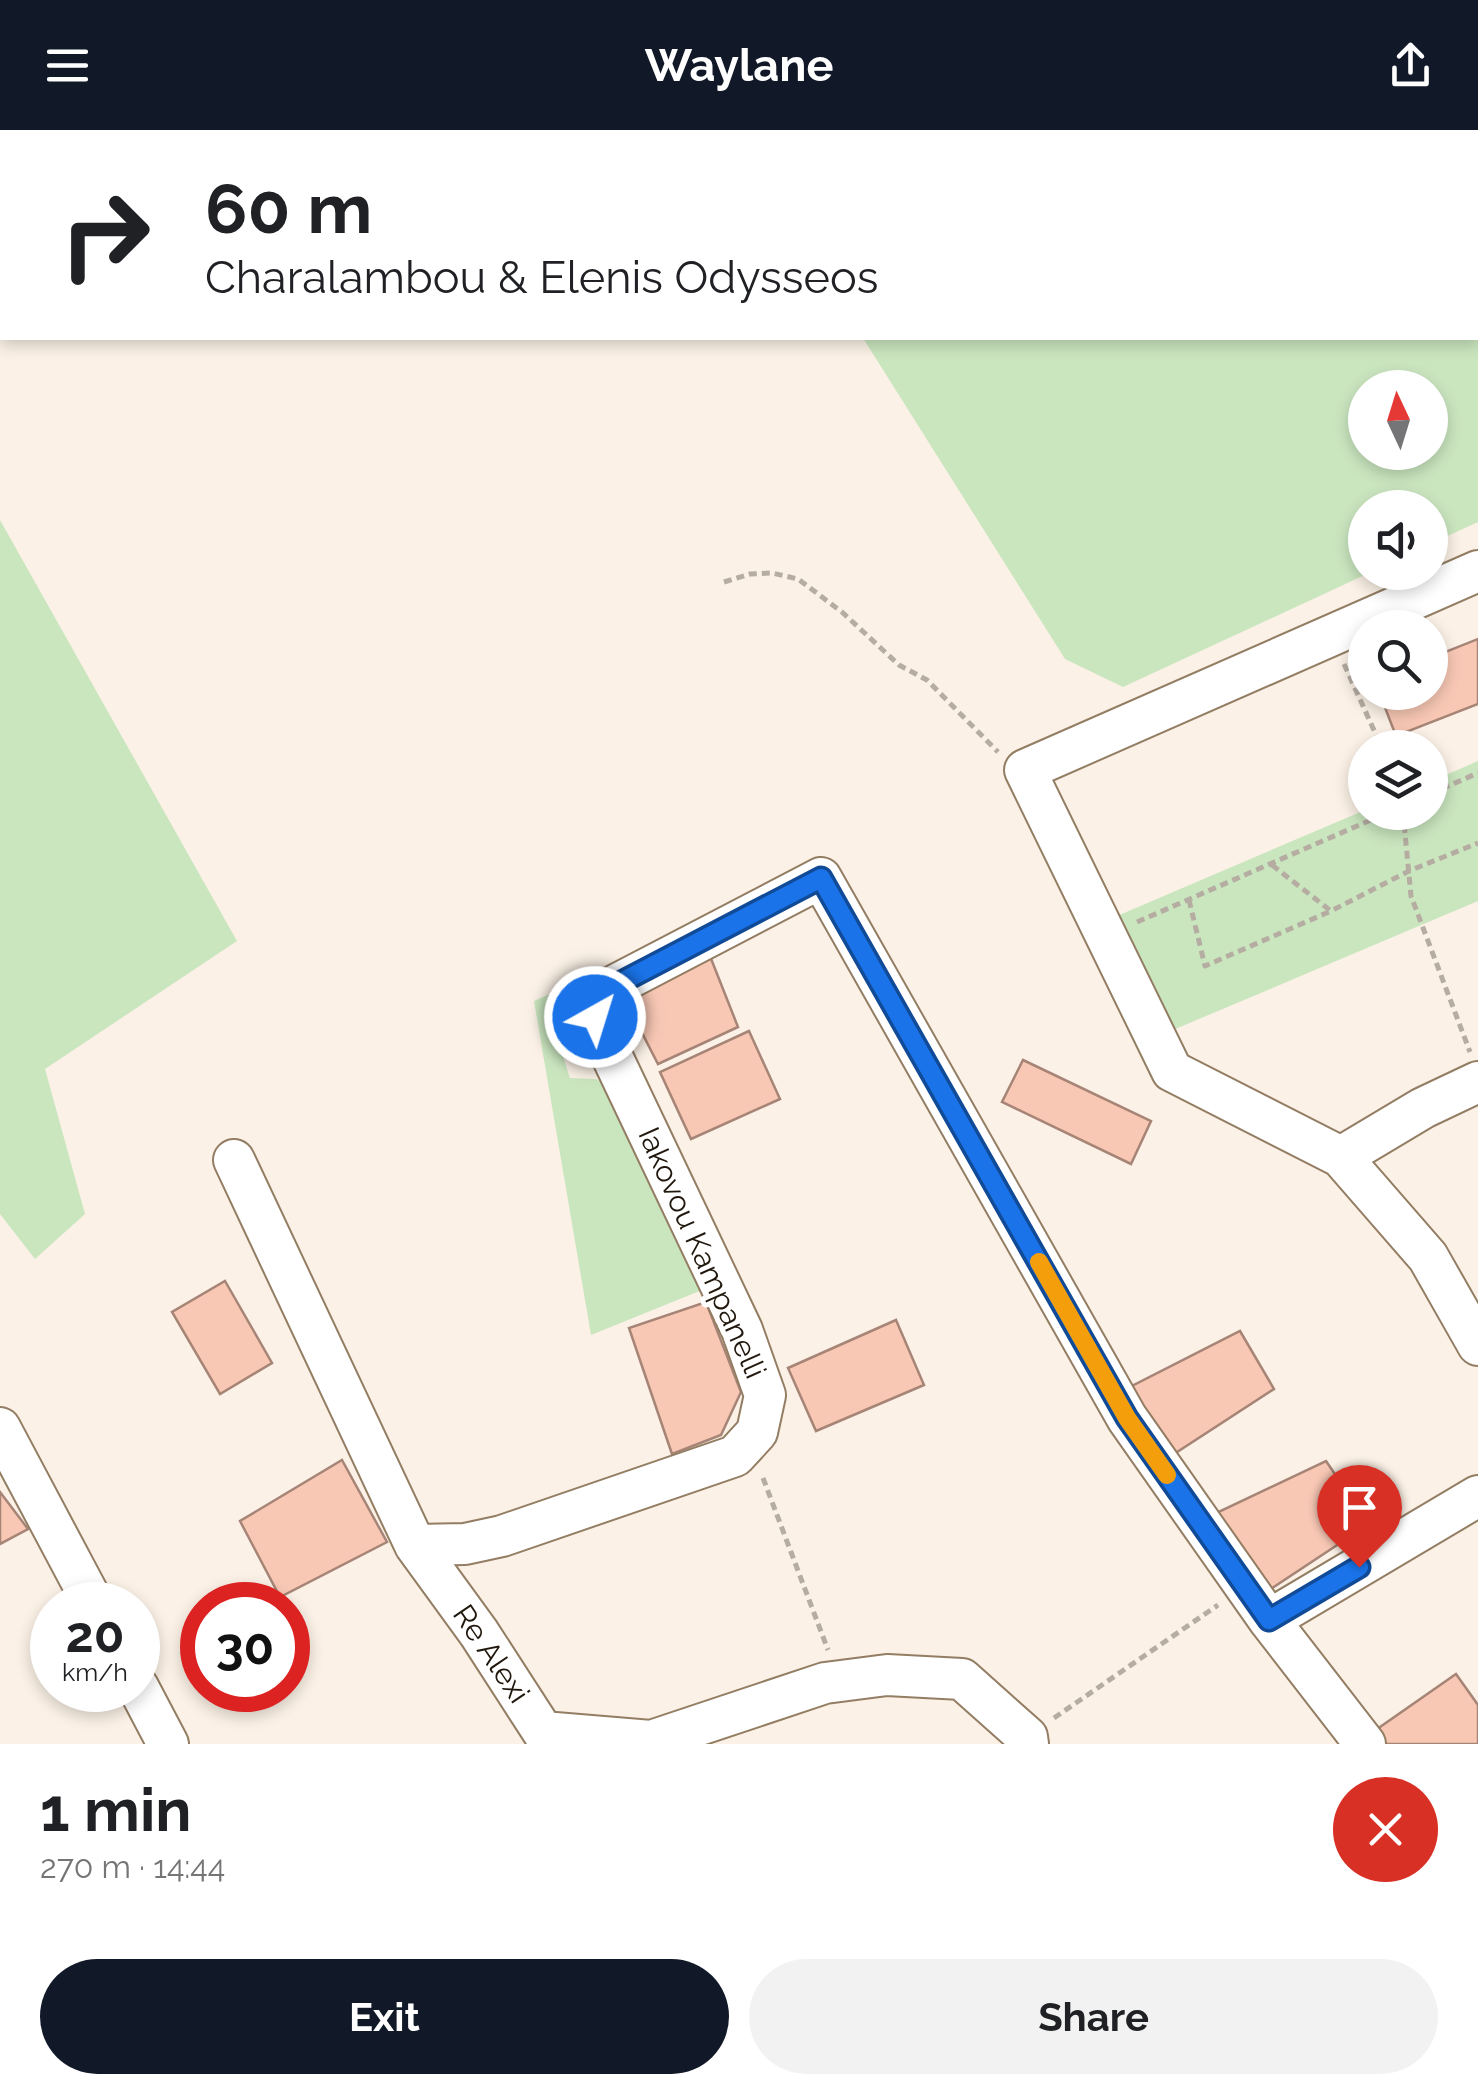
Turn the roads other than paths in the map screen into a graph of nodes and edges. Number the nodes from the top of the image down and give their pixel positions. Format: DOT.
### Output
graph roads {
  1 [pos="1478,570"];
  2 [pos="1475,1069"];
  3 [pos="1341,1157"];
  4 [pos="234,1160"];
  5 [pos="1478,1345"];
  6 [pos="0,1428"];
  7 [pos="1478,1496"];
  8 [pos="416,1545"];
  9 [pos="82,1582"];
  10 [pos="1269,1620"];
  11 [pos="151,1712"];
  12 [pos="1027,1740"];
  13 [pos="168,1744"];
  14 [pos="1364,1744"];
  1 -- 3 [label="street"];
  2 -- 3 [label="street"];
  3 -- 5 [label="street"];
  4 -- 8 [label="street, Re Alexi"];
  6 -- 9 [label="street"];
  7 -- 10 [label="street"];
  8 -- 10 [label="street, Iakovou Kampanelli"];
  8 -- 12 [label="street, Re Alexi"];
  10 -- 14 [label="street"];
  11 -- 13 [label="street"];
}
